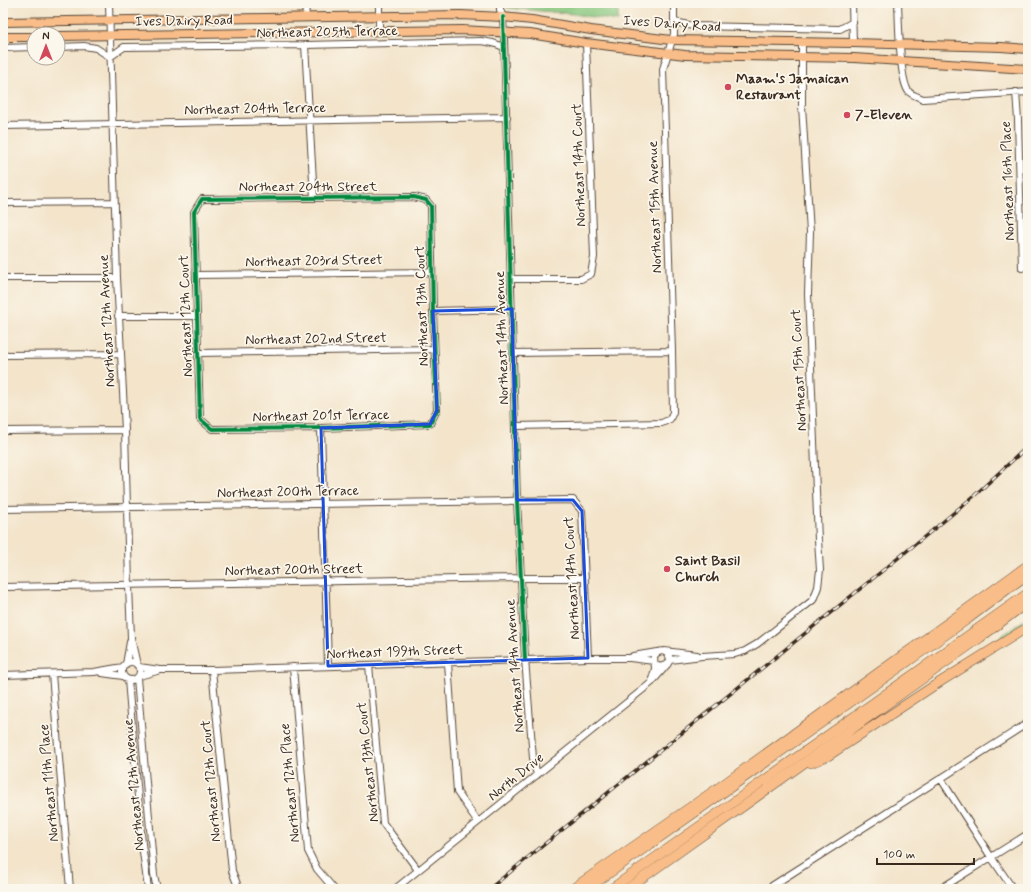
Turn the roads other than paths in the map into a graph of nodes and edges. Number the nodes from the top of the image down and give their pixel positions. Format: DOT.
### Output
graph roads {
  1 [pos="109,3"];
  2 [pos="305,3"];
  3 [pos="379,3"];
  4 [pos="500,3"];
  5 [pos="674,3"];
  6 [pos="852,3"];
  7 [pos="898,3"];
  8 [pos="379,16"];
  9 [pos="306,17"];
  10 [pos="503,17"];
  11 [pos="109,20"];
  12 [pos="3,22"];
  13 [pos="675,22"];
  14 [pos="853,22"];
  15 [pos="380,31"];
  16 [pos="504,32"];
  17 [pos="109,35"];
  18 [pos="66,36"];
  19 [pos="3,37"];
  20 [pos="26,37"];
  21 [pos="671,40"];
  22 [pos="586,43"];
  23 [pos="802,43"];
  24 [pos="853,43"];
  25 [pos="900,44"];
  26 [pos="305,45"];
  27 [pos="26,47"];
  28 [pos="66,47"];
  29 [pos="504,47"];
  30 [pos="3,48"];
  31 [pos="1028,49"];
  32 [pos="668,52"];
  33 [pos="110,57"];
  34 [pos="802,57"];
  35 [pos="901,61"];
  36 [pos="1028,69"];
  37 [pos="1016,92"];
  38 [pos="1028,92"];
  39 [pos="507,117"];
  40 [pos="309,120"];
  41 [pos="112,124"];
  42 [pos="3,126"];
  43 [pos="414,197"];
  44 [pos="314,198"];
  45 [pos="202,199"];
  46 [pos="114,202"];
  47 [pos="3,203"];
  48 [pos="1022,268"];
  49 [pos="432,272"];
  50 [pos="196,275"];
  51 [pos="3,278"];
  52 [pos="117,278"];
  53 [pos="511,279"];
  54 [pos="512,309"];
  55 [pos="433,311"];
  56 [pos="118,316"];
  57 [pos="196,316"];
  58 [pos="434,349"];
  59 [pos="672,351"];
  60 [pos="198,353"];
  61 [pos="514,353"];
  62 [pos="120,354"];
  63 [pos="3,355"];
  64 [pos="430,424"];
  65 [pos="516,426"];
  66 [pos="320,428"];
  67 [pos="212,429"];
  68 [pos="125,430"];
  69 [pos="3,431"];
  70 [pos="517,500"];
  71 [pos="573,500"];
  72 [pos="323,504"];
  73 [pos="126,506"];
  74 [pos="3,508"];
  75 [pos="1028,565"];
  76 [pos="1028,574"];
  77 [pos="522,578"];
  78 [pos="585,578"];
  79 [pos="326,581"];
  80 [pos="129,585"];
  81 [pos="3,587"];
  82 [pos="1028,593"];
  83 [pos="1028,602"];
  84 [pos="1028,627"];
  85 [pos="131,638"];
  86 [pos="661,651"];
  87 [pos="735,654"];
  88 [pos="702,656"];
  89 [pos="588,658"];
  90 [pos="630,658"];
  91 [pos="525,660"];
  92 [pos="670,660"];
  93 [pos="448,663"];
  94 [pos="654,663"];
  95 [pos="370,665"];
  96 [pos="124,666"];
  97 [pos="138,666"];
  98 [pos="328,666"];
  99 [pos="293,667"];
  100 [pos="665,667"];
  101 [pos="160,670"];
  102 [pos="212,670"];
  103 [pos="94,672"];
  104 [pos="52,674"];
  105 [pos="3,675"];
  106 [pos="138,677"];
  107 [pos="126,678"];
  108 [pos="651,683"];
  109 [pos="1028,723"];
  110 [pos="796,769"];
  111 [pos="537,775"];
  112 [pos="941,778"];
  113 [pos="478,822"];
  114 [pos="1028,834"];
  115 [pos="991,857"];
  116 [pos="418,870"];
  117 [pos="70,889"];
  118 [pos="148,889"];
  119 [pos="157,889"];
  120 [pos="239,889"];
  121 [pos="334,889"];
  122 [pos="395,889"];
  123 [pos="572,889"];
  124 [pos="587,889"];
  125 [pos="611,889"];
  126 [pos="627,889"];
  127 [pos="768,889"];
  128 [pos="940,889"];
  129 [pos="1013,889"];
  1 -- 11 [label="street, Northeast 12th Avenue"];
  2 -- 9 [label="street"];
  3 -- 8 [label="street"];
  4 -- 10 [label="street, Northeast 14th Avenue"];
  5 -- 13 [label="street, Northeast 15th Avenue"];
  6 -- 14 [label="street"];
  7 -- 25 [label="street"];
  8 -- 9 [label="main road, Ives Dairy Road"];
  8 -- 10 [label="main road, Ives Dairy Road"];
  8 -- 15 [label="street"];
  9 -- 11 [label="main road, Ives Dairy Road"];
  10 -- 16 [label="street, Northeast 14th Avenue"];
  10 -- 21 [label="main road, Ives Dairy Road"];
  11 -- 12 [label="main road, Ives Dairy Road"];
  11 -- 17 [label="street, Northeast 12th Avenue"];
  13 -- 14 [label="street"];
  13 -- 21 [label="street, Northeast 15th Avenue"];
  14 -- 24 [label="street"];
  15 -- 16 [label="main road, Ives Dairy Road"];
  15 -- 17 [label="main road, Ives Dairy Road"];
  16 -- 22 [label="main road, Ives Dairy Road"];
  16 -- 29 [label="street, Northeast 14th Avenue"];
  17 -- 18 [label="main road, Ives Dairy Road"];
  17 -- 33 [label="street, Northeast 12th Avenue"];
  19 -- 20 [label="main road"];
  21 -- 23 [label="main road, Ives Dairy Road"];
  21 -- 32 [label="street, Northeast 15th Avenue"];
  22 -- 32 [label="main road, Ives Dairy Road"];
  22 -- 53 [label="street, Northeast 14th Court"];
  23 -- 24 [label="main road, Ives Dairy Road"];
  23 -- 34 [label="street, Northeast 15th Court"];
  24 -- 25 [label="main road, Ives Dairy Road"];
  25 -- 31 [label="main road, Ives Dairy Road"];
  25 -- 35 [label="street"];
  26 -- 29 [label="street, Northeast 205th Terrace"];
  26 -- 33 [label="street, Northeast 205th Terrace"];
  26 -- 40 [label="street"];
  27 -- 30 [label="street"];
  28 -- 33 [label="street"];
  29 -- 39 [label="street, Northeast 14th Avenue"];
  32 -- 34 [label="main road, Ives Dairy Road"];
  32 -- 59 [label="street, Northeast 15th Avenue"];
  33 -- 41 [label="street, Northeast 12th Avenue"];
  34 -- 35 [label="main road, Ives Dairy Road"];
  34 -- 87 [label="street, Northeast 15th Court"];
  35 -- 36 [label="main road, Ives Dairy Road"];
  35 -- 37 [label="street"];
  37 -- 38 [label="street"];
  37 -- 48 [label="street, Northeast 16th Place"];
  39 -- 40 [label="street, Northeast 204th Terrace"];
  39 -- 53 [label="street, Northeast 14th Avenue"];
  40 -- 41 [label="street, Northeast 204th Terrace"];
  40 -- 44 [label="street"];
  41 -- 42 [label="street, Northeast 204th Terrace"];
  41 -- 46 [label="street, Northeast 12th Avenue"];
  43 -- 44 [label="street, Northeast 204th Street"];
  43 -- 49 [label="street, Northeast 13th Court"];
  44 -- 45 [label="street, Northeast 204th Street"];
  45 -- 50 [label="street, Northeast 12th Court"];
  46 -- 47 [label="street"];
  46 -- 52 [label="street, Northeast 12th Avenue"];
  49 -- 50 [label="street, Northeast 203rd Street"];
  49 -- 55 [label="street, Northeast 13th Court"];
  50 -- 57 [label="street, Northeast 12th Court"];
  51 -- 52 [label="street"];
  52 -- 56 [label="street, Northeast 12th Avenue"];
  53 -- 54 [label="street, Northeast 14th Avenue"];
  54 -- 55 [label="street"];
  54 -- 61 [label="street, Northeast 14th Avenue"];
  55 -- 58 [label="street, Northeast 13th Court"];
  56 -- 57 [label="street"];
  56 -- 62 [label="street, Northeast 12th Avenue"];
  57 -- 60 [label="street, Northeast 12th Court"];
  58 -- 60 [label="street, Northeast 202nd Street"];
  58 -- 64 [label="street, Northeast 13th Court"];
  59 -- 61 [label="street"];
  59 -- 65 [label="street, Northeast 15th Avenue"];
  60 -- 67 [label="street, Northeast 12th Court"];
  61 -- 65 [label="street, Northeast 14th Avenue"];
  62 -- 63 [label="street"];
  62 -- 68 [label="street, Northeast 12th Avenue"];
  64 -- 66 [label="street, Northeast 201st Terrace"];
  65 -- 70 [label="street, Northeast 14th Avenue"];
  66 -- 67 [label="street, Northeast 201st Terrace"];
  66 -- 72 [label="street"];
  68 -- 69 [label="street"];
  68 -- 73 [label="street, Northeast 12th Avenue"];
  70 -- 71 [label="street, Northeast 200th Terrace"];
  70 -- 72 [label="street, Northeast 200th Terrace"];
  70 -- 77 [label="street, Northeast 14th Avenue"];
  71 -- 78 [label="street, Northeast 14th Court"];
  72 -- 73 [label="street, Northeast 200th Terrace"];
  72 -- 79 [label="street"];
  73 -- 74 [label="street, Northeast 200th Terrace"];
  73 -- 80 [label="street, Northeast 12th Avenue"];
  75 -- 123 [label="highway"];
  76 -- 124 [label="highway"];
  77 -- 78 [label="street, Northeast 200th Street"];
  77 -- 79 [label="street, Northeast 200th Street"];
  77 -- 91 [label="street, Northeast 14th Avenue"];
  78 -- 89 [label="street, Northeast 14th Court"];
  79 -- 80 [label="street, Northeast 200th Street"];
  79 -- 98 [label="street"];
  80 -- 81 [label="street, Northeast 200th Street"];
  80 -- 85 [label="street, Northeast 12th Avenue"];
  82 -- 125 [label="highway"];
  83 -- 110 [label="highway"];
  84 -- 110 [label="highway"];
  85 -- 96 [label="street, Northeast 12th Avenue"];
  85 -- 97 [label="street, Northeast 12th Avenue"];
  86 -- 88 [label="street, Northeast 199th Street"];
  86 -- 90 [label="street, Northeast 199th Street"];
  86 -- 92 [label="street"];
  86 -- 94 [label="street"];
  87 -- 88 [label="street, Northeast 199th Street"];
  88 -- 92 [label="street, Northeast 199th Street"];
  89 -- 90 [label="street, Northeast 199th Street"];
  89 -- 91 [label="street, Northeast 199th Street"];
  90 -- 94 [label="street, Northeast 199th Street"];
  91 -- 93 [label="street, Northeast 199th Street"];
  91 -- 111 [label="street, Northeast 14th Avenue"];
  92 -- 100 [label="street"];
  93 -- 95 [label="street, Northeast 199th Street"];
  93 -- 113 [label="street"];
  94 -- 100 [label="street"];
  94 -- 108 [label="street"];
  95 -- 98 [label="street, Northeast 199th Street"];
  95 -- 116 [label="street, Northeast 13th Court"];
  96 -- 97 [label="street"];
  96 -- 103 [label="street"];
  96 -- 107 [label="street"];
  97 -- 101 [label="street, Northeast 199th Street"];
  97 -- 106 [label="street"];
  98 -- 99 [label="street, Northeast 199th Street"];
  99 -- 102 [label="street, Northeast 199th Street"];
  99 -- 121 [label="street, Northeast 12th Place"];
  100 -- 108 [label="street, North Drive"];
  101 -- 102 [label="street, Northeast 199th Street"];
  101 -- 106 [label="street, Northeast 199th Street"];
  102 -- 120 [label="street, Northeast 12th Court"];
  103 -- 104 [label="street"];
  103 -- 107 [label="street"];
  104 -- 105 [label="street"];
  104 -- 117 [label="street, Northeast 11th Place"];
  106 -- 107 [label="street"];
  106 -- 119 [label="street, Northeast 12th Avenue"];
  107 -- 118 [label="street, Northeast 12th Avenue"];
  108 -- 111 [label="street, North Drive"];
  109 -- 112 [label="street"];
  110 -- 126 [label="highway"];
  111 -- 113 [label="street, North Drive"];
  112 -- 115 [label="street"];
  112 -- 127 [label="street"];
  113 -- 116 [label="street, North Drive"];
  114 -- 115 [label="street"];
  115 -- 128 [label="street"];
  115 -- 129 [label="street"];
  116 -- 122 [label="street, North Drive"];
}
